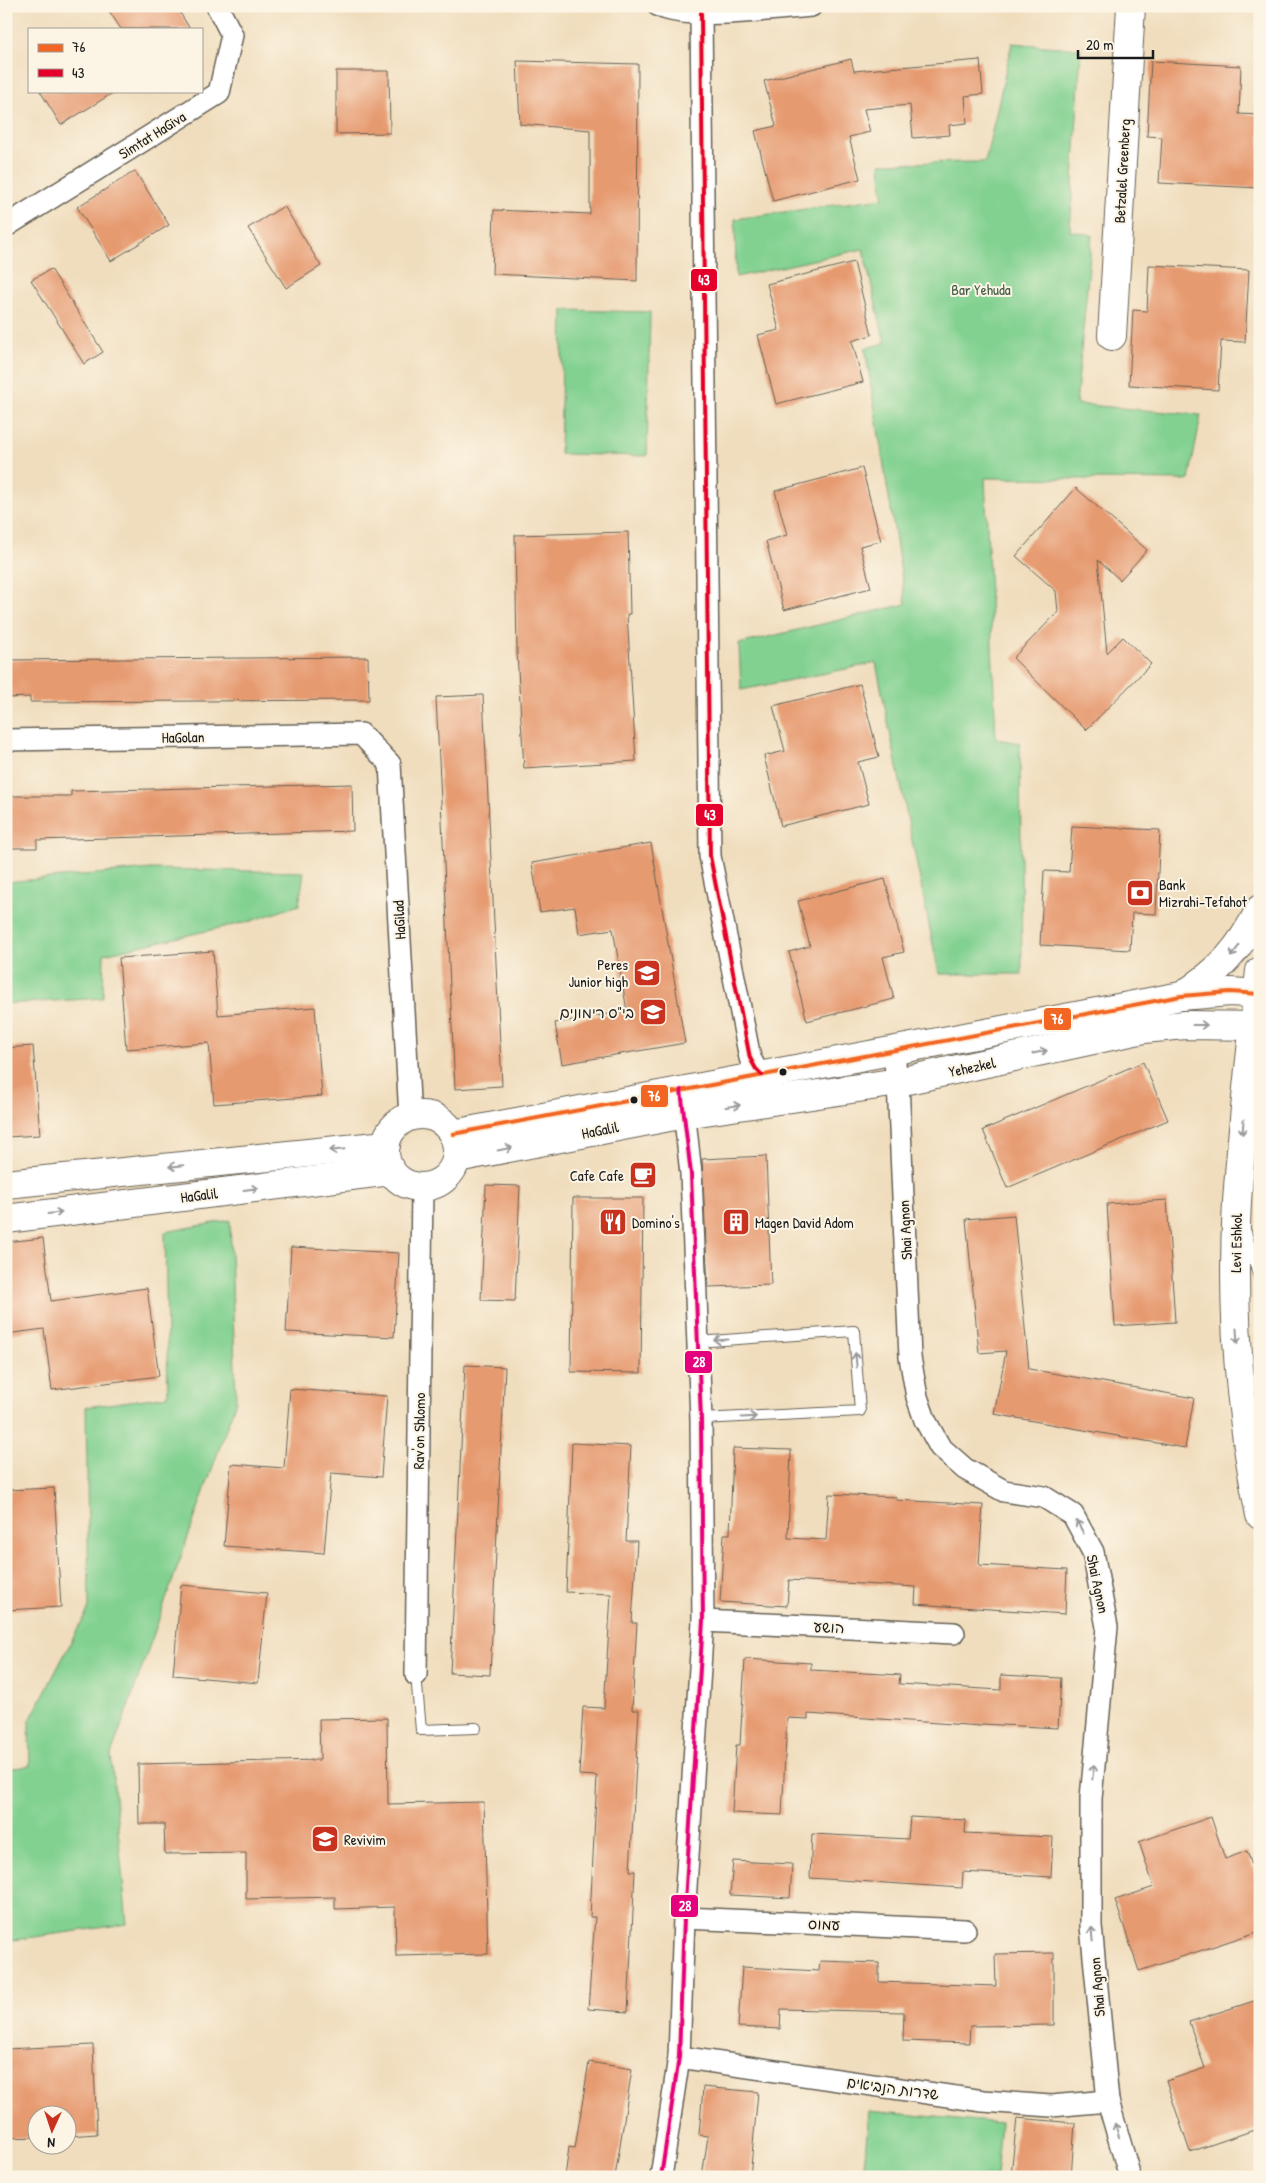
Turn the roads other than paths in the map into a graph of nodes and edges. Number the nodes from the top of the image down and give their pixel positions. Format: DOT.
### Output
graph roads {
  1 [pos="217,6"];
  2 [pos="658,6"];
  3 [pos="811,6"];
  4 [pos="1131,6"];
  5 [pos="701,13"];
  6 [pos="6,226"];
  7 [pos="1112,336"];
  8 [pos="360,734"];
  9 [pos="6,740"];
  10 [pos="1260,909"];
  11 [pos="1259,986"];
  12 [pos="1181,996"];
  13 [pos="1257,1026"];
  14 [pos="893,1052"];
  15 [pos="762,1075"];
  16 [pos="898,1082"];
  17 [pos="683,1102"];
  18 [pos="410,1117"];
  19 [pos="386,1144"];
  20 [pos="455,1146"];
  21 [pos="392,1172"];
  22 [pos="6,1184"];
  23 [pos="422,1187"];
  24 [pos="1237,1202"];
  25 [pos="6,1219"];
  26 [pos="1260,1281"];
  27 [pos="696,1342"];
  28 [pos="701,1419"];
  29 [pos="1260,1515"];
  30 [pos="703,1621"];
  31 [pos="954,1633"];
  32 [pos="416,1675"];
  33 [pos="476,1728"];
  34 [pos="684,1918"];
  35 [pos="965,1930"];
  36 [pos="679,2057"];
  37 [pos="1108,2101"];
  38 [pos="661,2177"];
  39 [pos="1130,2177"];
  1 -- 6 [label="street, Simtat HaGiva"];
  2 -- 5 [label="street"];
  3 -- 5 [label="street"];
  4 -- 7 [label="street, Betzalel Greenberg"];
  5 -- 15 [label="street"];
  8 -- 9 [label="street, HaGolan"];
  8 -- 18 [label="street, HaGilad"];
  10 -- 12 [label="street, one-way"];
  11 -- 12 [label="street, Yehezkel"];
  11 -- 13 [label="street, Levi Eshkol"];
  12 -- 14 [label="street, Yehezkel"];
  16 -- 13 [label="street, Yehezkel, one-way"];
  13 -- 24 [label="street, Levi Eshkol, one-way"];
  14 -- 15 [label="street, Yehezkel"];
  14 -- 16 [label="street, Shai Agnon"];
  15 -- 17 [label="street, Yehezkel"];
  17 -- 16 [label="street, Yehezkel, one-way"];
  37 -- 16 [label="street, Shai Agnon, one-way"];
  17 -- 20 [label="street, HaGalil"];
  17 -- 27 [label="street"];
  18 -- 19 [label="street"];
  18 -- 20 [label="street"];
  19 -- 21 [label="street"];
  19 -- 22 [label="street, HaGalil, one-way"];
  20 -- 23 [label="street"];
  21 -- 23 [label="street"];
  25 -- 21 [label="street, HaGalil, one-way"];
  23 -- 32 [label="street, Rav'on Shlomo"];
  24 -- 26 [label="lane"];
  24 -- 29 [label="street, Levi Eshkol, one-way"];
  27 -- 28 [label="street"];
  28 -- 27 [label="lane, one-way"];
  28 -- 30 [label="street"];
  30 -- 31 [label="street, הושע"];
  30 -- 34 [label="street"];
  32 -- 33 [label="lane"];
  34 -- 35 [label="street, עמוס"];
  34 -- 36 [label="street"];
  36 -- 37 [label="street, שדרות הנביאים"];
  36 -- 38 [label="street"];
  39 -- 37 [label="street, Shai Agnon, one-way"];
}
